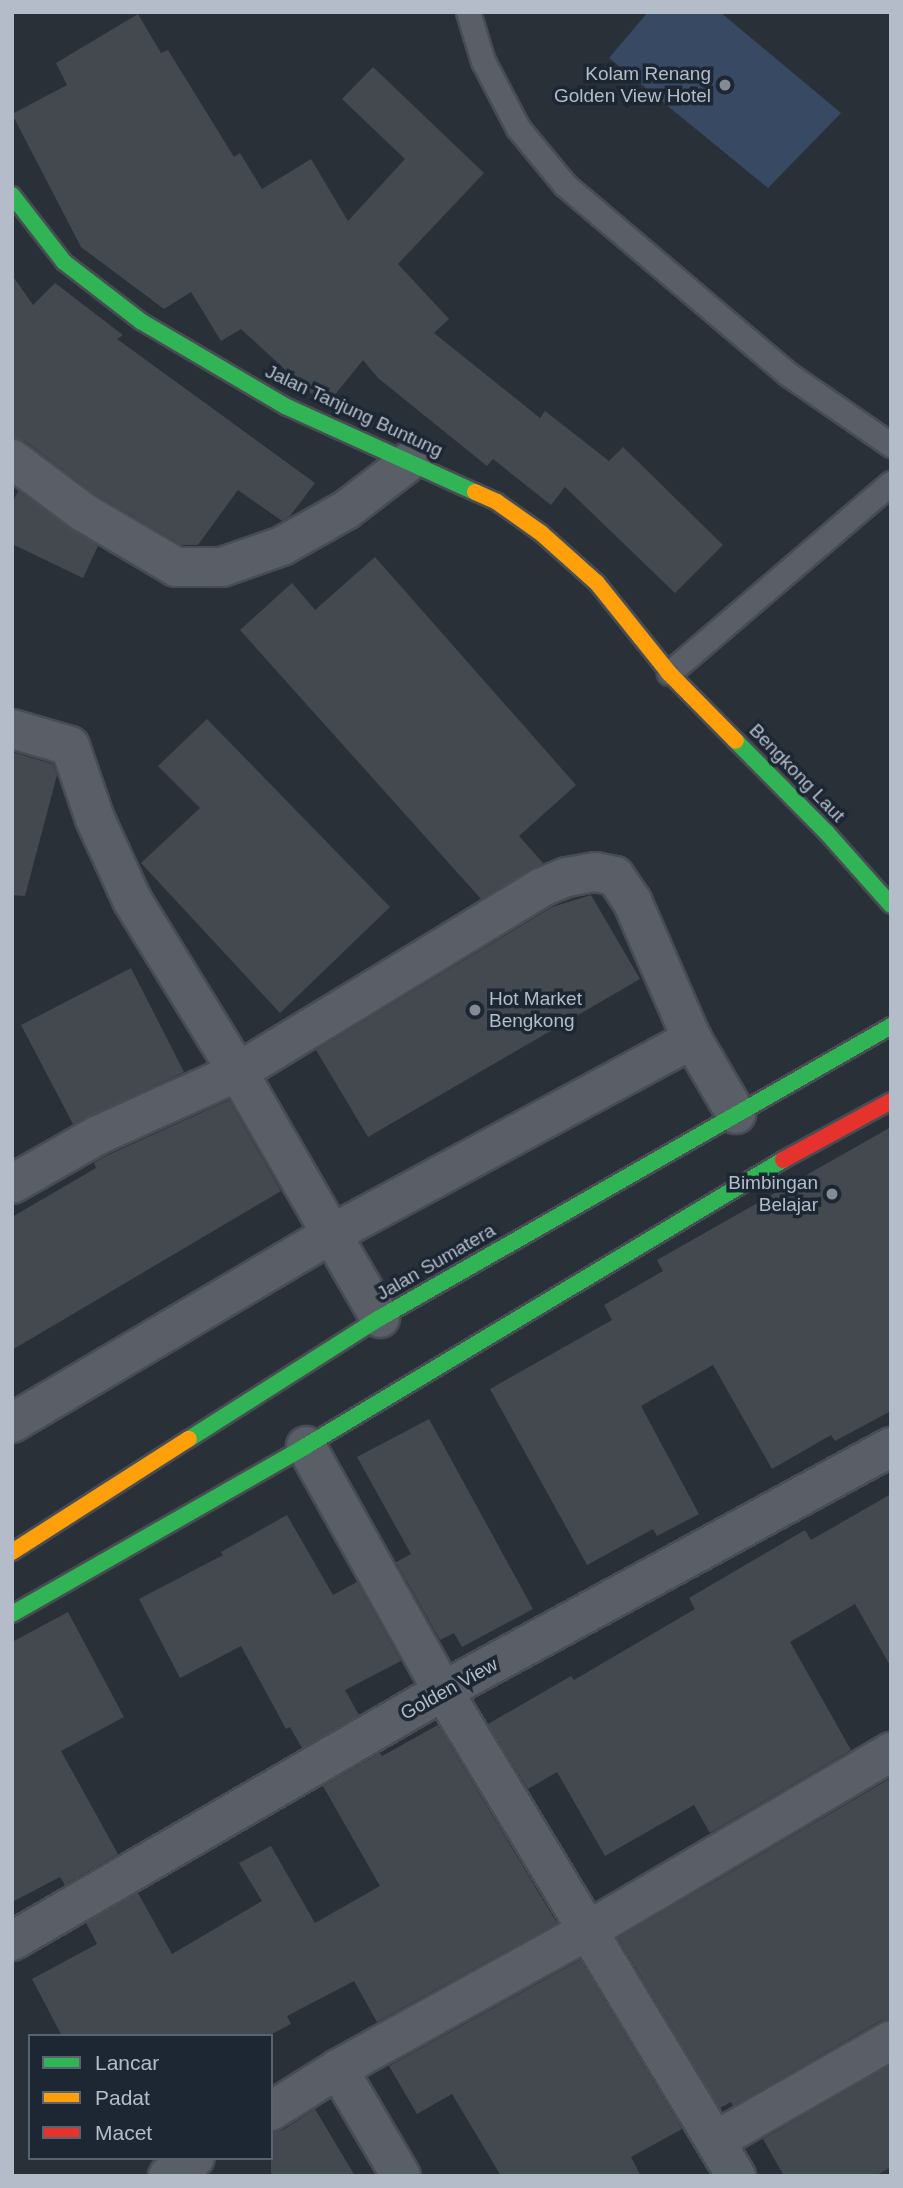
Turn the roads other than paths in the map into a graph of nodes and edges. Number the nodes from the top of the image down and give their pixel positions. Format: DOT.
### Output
graph roads {
  1 [pos="468,12"];
  2 [pos="12,195"];
  3 [pos="891,445"];
  4 [pos="12,459"];
  5 [pos="411,460"];
  6 [pos="891,483"];
  7 [pos="669,673"];
  8 [pos="12,729"];
  9 [pos="891,905"];
  10 [pos="891,1026"];
  11 [pos="692,1040"];
  12 [pos="238,1072"];
  13 [pos="891,1101"];
  14 [pos="736,1114"];
  15 [pos="12,1184"];
  16 [pos="330,1235"];
  17 [pos="380,1318"];
  18 [pos="12,1423"];
  19 [pos="306,1446"];
  20 [pos="891,1447"];
  21 [pos="12,1552"];
  22 [pos="12,1614"];
  23 [pos="443,1691"];
  24 [pos="891,1752"];
  25 [pos="589,1930"];
  26 [pos="12,1941"];
  27 [pos="891,2040"];
  28 [pos="338,2069"];
  29 [pos="273,2110"];
  30 [pos="715,2141"];
  31 [pos="192,2160"];
  32 [pos="168,2176"];
  33 [pos="401,2176"];
  34 [pos="736,2176"];
  1 -- 3 [label="lane"];
  2 -- 5 [label="main road, Jalan Tanjung Buntung"];
  4 -- 5 [label="street"];
  5 -- 7 [label="main road, Jalan Tanjung Buntung"];
  6 -- 7 [label="lane"];
  7 -- 9 [label="main road, Bengkong Laut"];
  8 -- 12 [label="street"];
  10 -- 14 [label="main road, Jalan Sumatera"];
  11 -- 12 [label="street"];
  11 -- 14 [label="street"];
  11 -- 16 [label="street"];
  12 -- 15 [label="street"];
  12 -- 16 [label="street"];
  13 -- 19 [label="main road"];
  14 -- 17 [label="main road, Jalan Sumatera"];
  16 -- 17 [label="street"];
  16 -- 18 [label="street"];
  17 -- 21 [label="main road, Jalan Sumatera"];
  19 -- 22 [label="main road"];
  19 -- 23 [label="street"];
  20 -- 23 [label="street, Golden View"];
  23 -- 25 [label="street"];
  23 -- 26 [label="street, Golden View"];
  24 -- 25 [label="street"];
  25 -- 28 [label="street"];
  25 -- 30 [label="street"];
  27 -- 30 [label="street"];
  28 -- 29 [label="street"];
  28 -- 33 [label="street"];
  30 -- 34 [label="street"];
  31 -- 32 [label="street"];
}
